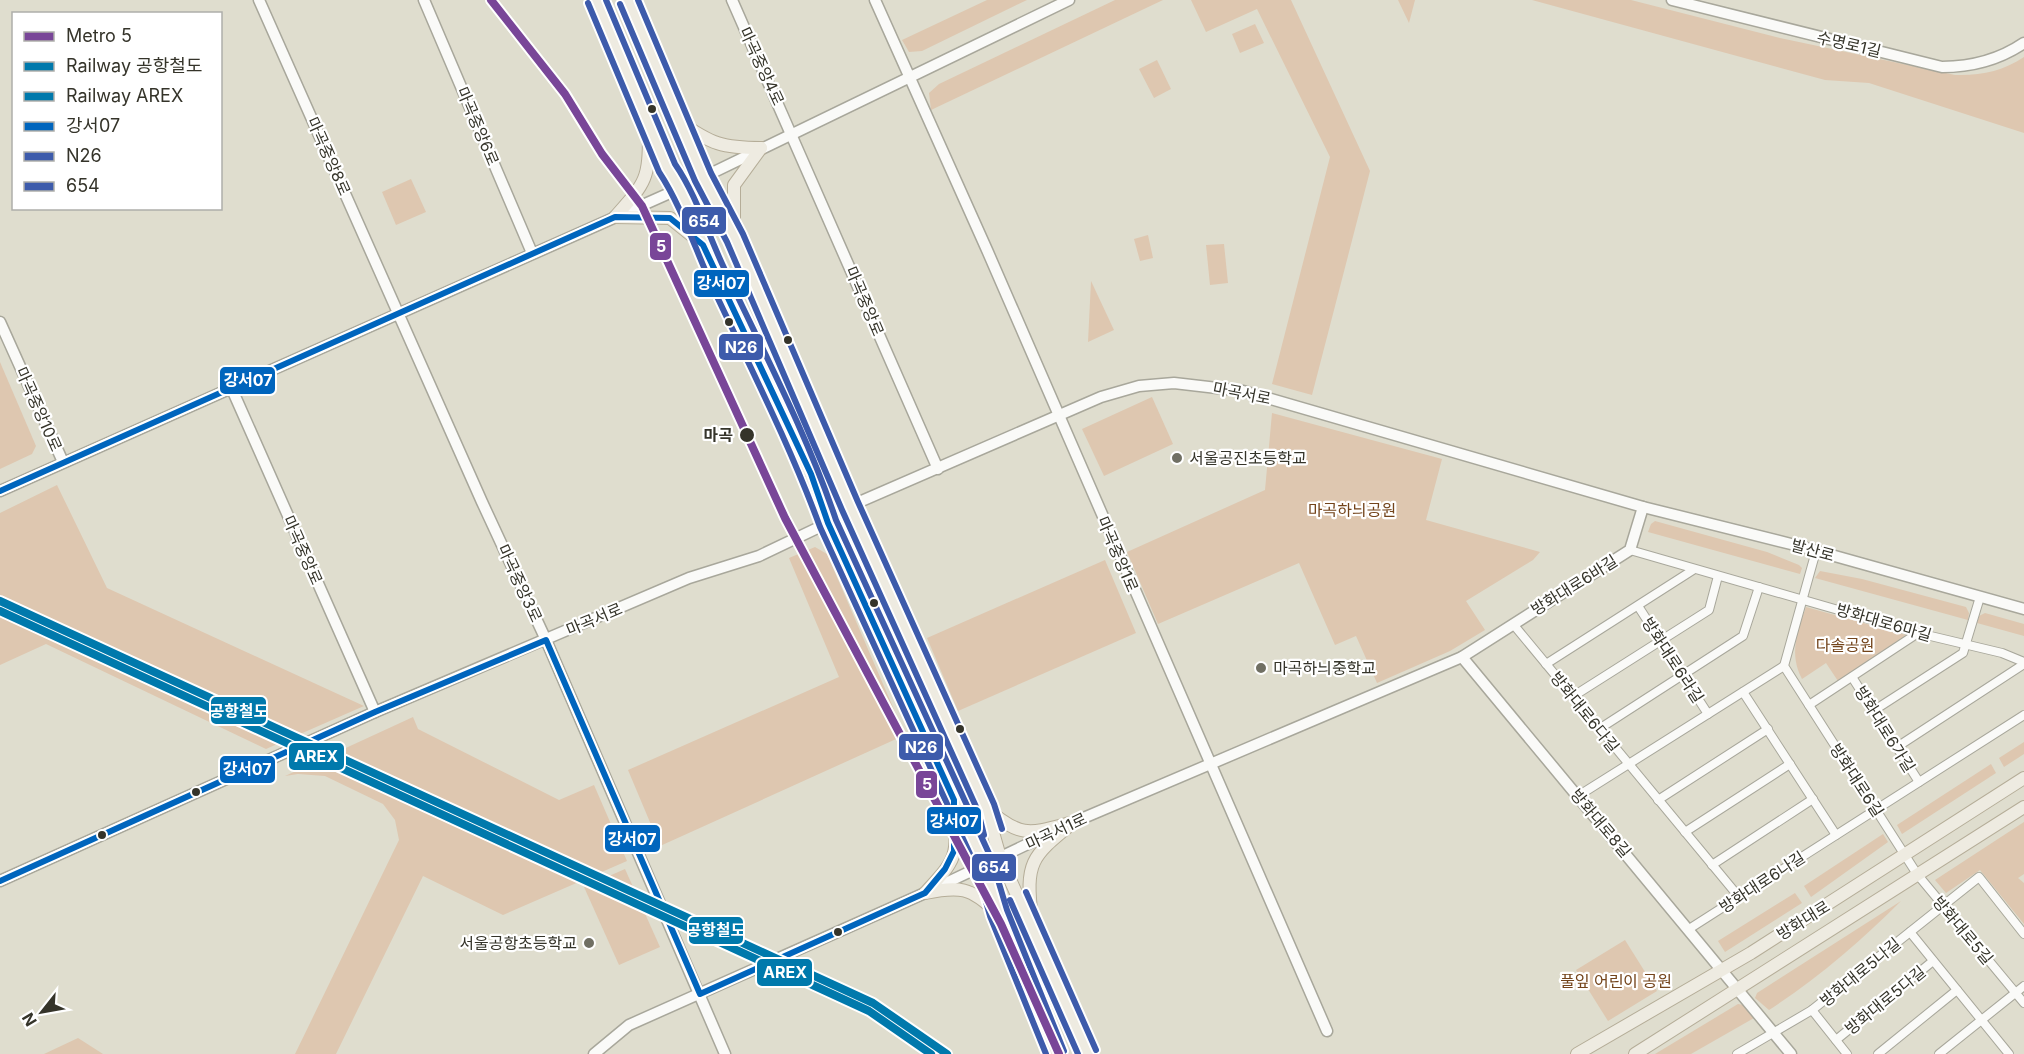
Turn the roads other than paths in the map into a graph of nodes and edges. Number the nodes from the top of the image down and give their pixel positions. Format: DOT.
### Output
graph roads {
  1 [pos="259,0"];
  2 [pos="424,0"];
  3 [pos="596,0"];
  4 [pos="628,0"];
  5 [pos="732,0"];
  6 [pos="875,0"];
  7 [pos="1069,0"];
  8 [pos="1672,0"];
  9 [pos="2024,43"];
  10 [pos="909,77"];
  11 [pos="680,122"];
  12 [pos="649,127"];
  13 [pos="793,133"];
  14 [pos="761,148"];
  15 [pos="703,177"];
  16 [pos="681,188"];
  17 [pos="615,216"];
  18 [pos="735,238"];
  19 [pos="703,244"];
  20 [pos="532,253"];
  21 [pos="399,312"];
  22 [pos="0,322"];
  23 [pos="231,387"];
  24 [pos="1059,416"];
  25 [pos="63,462"];
  26 [pos="938,469"];
  27 [pos="0,491"];
  28 [pos="850,506"];
  29 [pos="1643,507"];
  30 [pos="828,523"];
  31 [pos="1630,550"];
  32 [pos="1816,551"];
  33 [pos="1693,570"];
  34 [pos="1718,576"];
  35 [pos="1759,587"];
  36 [pos="1980,597"];
  37 [pos="1803,599"];
  38 [pos="1638,606"];
  39 [pos="2024,609"];
  40 [pos="1513,624"];
  41 [pos="1918,633"];
  42 [pos="546,640"];
  43 [pos="1660,641"];
  44 [pos="1965,644"];
  45 [pos="1462,657"];
  46 [pos="2024,663"];
  47 [pos="1546,664"];
  48 [pos="1784,666"];
  49 [pos="1683,675"];
  50 [pos="1852,677"];
  51 [pos="1743,692"];
  52 [pos="1572,697"];
  53 [pos="1809,705"];
  54 [pos="1874,711"];
  55 [pos="375,712"];
  56 [pos="1708,714"];
  57 [pos="2024,715"];
  58 [pos="1599,729"];
  59 [pos="1768,729"];
  60 [pos="1897,747"];
  61 [pos="1209,763"];
  62 [pos="1790,764"];
  63 [pos="1628,765"];
  64 [pos="2024,778"];
  65 [pos="1918,782"];
  66 [pos="1578,796"];
  67 [pos="1813,799"];
  68 [pos="954,800"];
  69 [pos="1658,800"];
  70 [pos="2024,807"];
  71 [pos="986,808"];
  72 [pos="1876,809"];
  73 [pos="1074,822"];
  74 [pos="1685,832"];
  75 [pos="1836,835"];
  76 [pos="1904,855"];
  77 [pos="1000,857"];
  78 [pos="984,864"];
  79 [pos="1712,865"];
  80 [pos="1917,874"];
  81 [pos="0,881"];
  82 [pos="925,892"];
  83 [pos="1739,897"];
  84 [pos="1943,906"];
  85 [pos="998,913"];
  86 [pos="1689,929"];
  87 [pos="1033,931"];
  88 [pos="1910,932"];
  89 [pos="2024,934"];
  90 [pos="1933,961"];
  91 [pos="1723,969"];
  92 [pos="2024,986"];
  93 [pos="1739,990"];
  94 [pos="1957,990"];
  95 [pos="2015,993"];
  96 [pos="700,994"];
  97 [pos="2024,1004"];
  98 [pos="1812,1010"];
  99 [pos="1982,1020"];
  100 [pos="1327,1031"];
  101 [pos="1774,1033"];
  102 [pos="1836,1040"];
  103 [pos="2005,1053"];
  104 [pos="594,1054"];
  105 [pos="724,1054"];
  106 [pos="1056,1054"];
  107 [pos="1088,1054"];
  108 [pos="1577,1054"];
  109 [pos="1635,1054"];
  110 [pos="1737,1054"];
  111 [pos="1791,1054"];
  112 [pos="1847,1054"];
  113 [pos="1878,1054"];
  114 [pos="1940,1054"];
  1 -- 21 [label="street, 마곡중앙8로"];
  2 -- 20 [label="street, 마곡중앙6로"];
  3 -- 12 [label="main road"];
  4 -- 11 [label="main road"];
  5 -- 13 [label="street, 마곡중앙4로"];
  6 -- 10 [label="street, 마곡중앙1로"];
  7 -- 10 [label="street"];
  8 -- 9 [label="street, 수명로1길"];
  10 -- 13 [label="street"];
  10 -- 24 [label="street, 마곡중앙1로"];
  11 -- 14 [label="main road"];
  11 -- 15 [label="main road"];
  12 -- 16 [label="main road"];
  12 -- 17 [label="main road"];
  13 -- 14 [label="street"];
  13 -- 26 [label="street, 마곡중앙로"];
  14 -- 15 [label="street"];
  14 -- 18 [label="main road"];
  15 -- 16 [label="street"];
  15 -- 18 [label="main road"];
  16 -- 17 [label="street"];
  16 -- 19 [label="main road"];
  17 -- 19 [label="main road"];
  17 -- 20 [label="street"];
  18 -- 28 [label="main road"];
  19 -- 30 [label="main road"];
  20 -- 21 [label="street"];
  21 -- 23 [label="street"];
  21 -- 42 [label="street, 마곡중앙3로"];
  22 -- 25 [label="street, 마곡중앙10로"];
  23 -- 25 [label="street"];
  23 -- 55 [label="street, 마곡중앙로"];
  24 -- 26 [label="street, 마곡서로"];
  24 -- 29 [label="street, 마곡서로"];
  24 -- 61 [label="street, 마곡중앙1로"];
  25 -- 27 [label="street"];
  26 -- 28 [label="street, 마곡서로"];
  28 -- 71 [label="main road"];
  29 -- 31 [label="street"];
  29 -- 32 [label="street, 발산로"];
  30 -- 42 [label="street, 마곡서로"];
  30 -- 68 [label="main road"];
  31 -- 33 [label="street, 방화대로6바길"];
  31 -- 40 [label="street, 방화대로6바길"];
  32 -- 36 [label="street, 발산로"];
  32 -- 37 [label="street"];
  33 -- 34 [label="street, 방화대로6바길"];
  33 -- 38 [label="street"];
  34 -- 35 [label="street, 방화대로6바길"];
  34 -- 43 [label="street"];
  35 -- 37 [label="street, 방화대로6바길"];
  35 -- 49 [label="street"];
  36 -- 39 [label="street, 발산로"];
  36 -- 44 [label="street"];
  37 -- 41 [label="street, 방화대로6마길"];
  37 -- 48 [label="street"];
  38 -- 43 [label="street, 방화대로6라길"];
  38 -- 47 [label="street"];
  40 -- 45 [label="street, 방화대로6바길"];
  40 -- 47 [label="street, 방화대로6다길"];
  41 -- 44 [label="street, 방화대로6마길"];
  41 -- 50 [label="street"];
  42 -- 55 [label="street, 마곡서로"];
  42 -- 96 [label="street, 마곡중앙3로"];
  43 -- 49 [label="street, 방화대로6라길"];
  43 -- 52 [label="street"];
  44 -- 46 [label="street, 방화대로6마길"];
  44 -- 54 [label="street"];
  45 -- 61 [label="street, 마곡서1로"];
  45 -- 66 [label="street, 방화대로8길"];
  46 -- 60 [label="street, 방화대로6마길"];
  47 -- 52 [label="street, 방화대로6다길"];
  48 -- 51 [label="street, 방화대로6라길"];
  48 -- 53 [label="street, 방화대로6길"];
  49 -- 56 [label="street, 방화대로6라길"];
  49 -- 58 [label="street"];
  50 -- 53 [label="street"];
  50 -- 54 [label="street, 방화대로6가길"];
  51 -- 56 [label="street, 방화대로6라길"];
  51 -- 59 [label="street"];
  52 -- 58 [label="street, 방화대로6다길"];
  53 -- 72 [label="street, 방화대로6길"];
  54 -- 60 [label="street, 방화대로6가길"];
  55 -- 81 [label="street, 마곡서로"];
  56 -- 63 [label="street, 방화대로6라길"];
  57 -- 65 [label="street, 방화대로6가길"];
  58 -- 63 [label="street, 방화대로6다길"];
  59 -- 62 [label="street"];
  59 -- 69 [label="street"];
  60 -- 65 [label="street, 방화대로6가길"];
  61 -- 73 [label="street, 마곡서1로"];
  61 -- 100 [label="street, 마곡중앙1로"];
  62 -- 67 [label="street"];
  62 -- 74 [label="street"];
  63 -- 66 [label="street, 방화대로6라길"];
  63 -- 69 [label="street, 방화대로6다길"];
  64 -- 76 [label="main road, 방화대로"];
  65 -- 72 [label="street, 방화대로6가길"];
  66 -- 86 [label="street, 방화대로8길"];
  67 -- 75 [label="street"];
  67 -- 79 [label="street"];
  68 -- 78 [label="main road"];
  68 -- 82 [label="main road"];
  69 -- 74 [label="street, 방화대로6다길"];
  70 -- 80 [label="main road, 방화대로"];
  71 -- 73 [label="main road"];
  71 -- 77 [label="main road"];
  72 -- 75 [label="street, 방화대로6나길"];
  72 -- 76 [label="street, 방화대로6길"];
  73 -- 77 [label="street, 마곡서1로"];
  73 -- 87 [label="main road"];
  74 -- 79 [label="street, 방화대로6다길"];
  75 -- 83 [label="street, 방화대로6나길"];
  76 -- 80 [label="street, 방화대로5길"];
  76 -- 91 [label="main road, 방화대로"];
  77 -- 78 [label="street, 마곡서1로"];
  77 -- 87 [label="main road"];
  78 -- 82 [label="street, 마곡서1로"];
  78 -- 85 [label="main road"];
  79 -- 83 [label="street, 방화대로6다길"];
  80 -- 84 [label="street, 방화대로5길"];
  80 -- 93 [label="main road, 방화대로"];
  82 -- 85 [label="main road"];
  82 -- 96 [label="street, 마곡서1로"];
  83 -- 86 [label="street, 방화대로6나길"];
  84 -- 88 [label="street, 방화대로5나길"];
  84 -- 89 [label="street, 방화대로5나길"];
  84 -- 95 [label="street, 방화대로5길"];
  85 -- 106 [label="main road"];
  86 -- 91 [label="street, 방화대로8길"];
  87 -- 107 [label="main road"];
  88 -- 90 [label="street, 방화대로5다길"];
  88 -- 98 [label="street, 방화대로5나길"];
  90 -- 94 [label="street, 방화대로5다길"];
  90 -- 102 [label="street, 방화대로5다길"];
  91 -- 93 [label="street, 방화대로8길"];
  91 -- 108 [label="main road, 방화대로"];
  92 -- 95 [label="street"];
  93 -- 101 [label="street, 방화대로8길"];
  93 -- 109 [label="main road, 방화대로"];
  94 -- 99 [label="street, 방화대로5다길"];
  94 -- 113 [label="street"];
  95 -- 97 [label="street, 방화대로5길"];
  95 -- 99 [label="street"];
  96 -- 104 [label="street, 마곡서1로"];
  96 -- 105 [label="street, 마곡중앙3로"];
  98 -- 101 [label="street, 방화대로5나길"];
  98 -- 102 [label="street"];
  99 -- 103 [label="street, 방화대로5다길"];
  99 -- 114 [label="street"];
  101 -- 110 [label="street, 방화대로5나길"];
  101 -- 111 [label="street, 방화대로8길"];
  102 -- 112 [label="street"];
}
